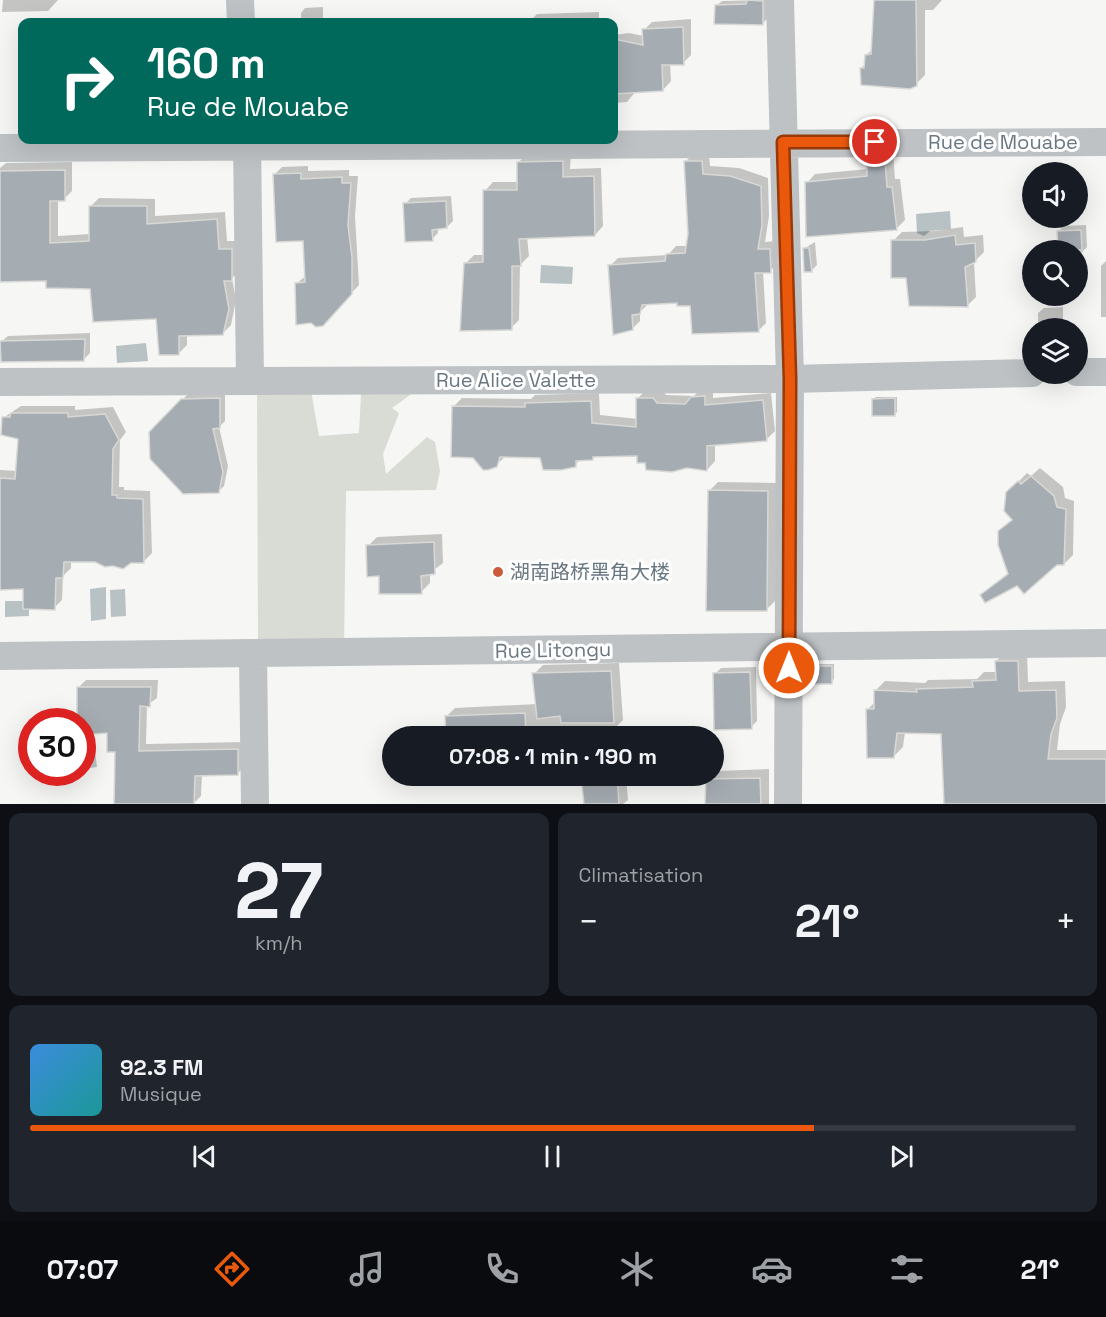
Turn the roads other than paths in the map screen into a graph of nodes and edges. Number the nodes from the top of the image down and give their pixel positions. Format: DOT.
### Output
graph roads {
  1 [pos="240,0"];
  2 [pos="780,0"];
  3 [pos="241,18"];
  4 [pos="618,142"];
  5 [pos="783,142"];
  6 [pos="1106,142"];
  7 [pos="198,144"];
  8 [pos="247,144"];
  9 [pos="0,148"];
  10 [pos="1088,372"];
  11 [pos="1106,372"];
  12 [pos="1022,373"];
  13 [pos="790,379"];
  14 [pos="250,381"];
  15 [pos="0,382"];
  16 [pos="1106,642"];
  17 [pos="789,645"];
  18 [pos="253,655"];
  19 [pos="0,656"];
  20 [pos="255,804"];
  21 [pos="788,804"];
  1 -- 3 [label="street"];
  2 -- 5 [label="street"];
  4 -- 5 [label="street, Rue de Mouabe"];
  5 -- 6 [label="street, Rue de Mouabe"];
  5 -- 13 [label="street"];
  7 -- 9 [label="street, Rue de Mouabe"];
  8 -- 14 [label="street"];
  10 -- 11 [label="street"];
  12 -- 13 [label="street, Rue Alice Valette"];
  13 -- 14 [label="street, Rue Alice Valette"];
  13 -- 17 [label="street"];
  14 -- 15 [label="street, Rue Alice Valette"];
  16 -- 17 [label="street, Rue Litongu"];
  17 -- 18 [label="street, Rue Litongu"];
  17 -- 21 [label="street"];
  18 -- 19 [label="street, Rue Litongu"];
  18 -- 20 [label="street"];
}
